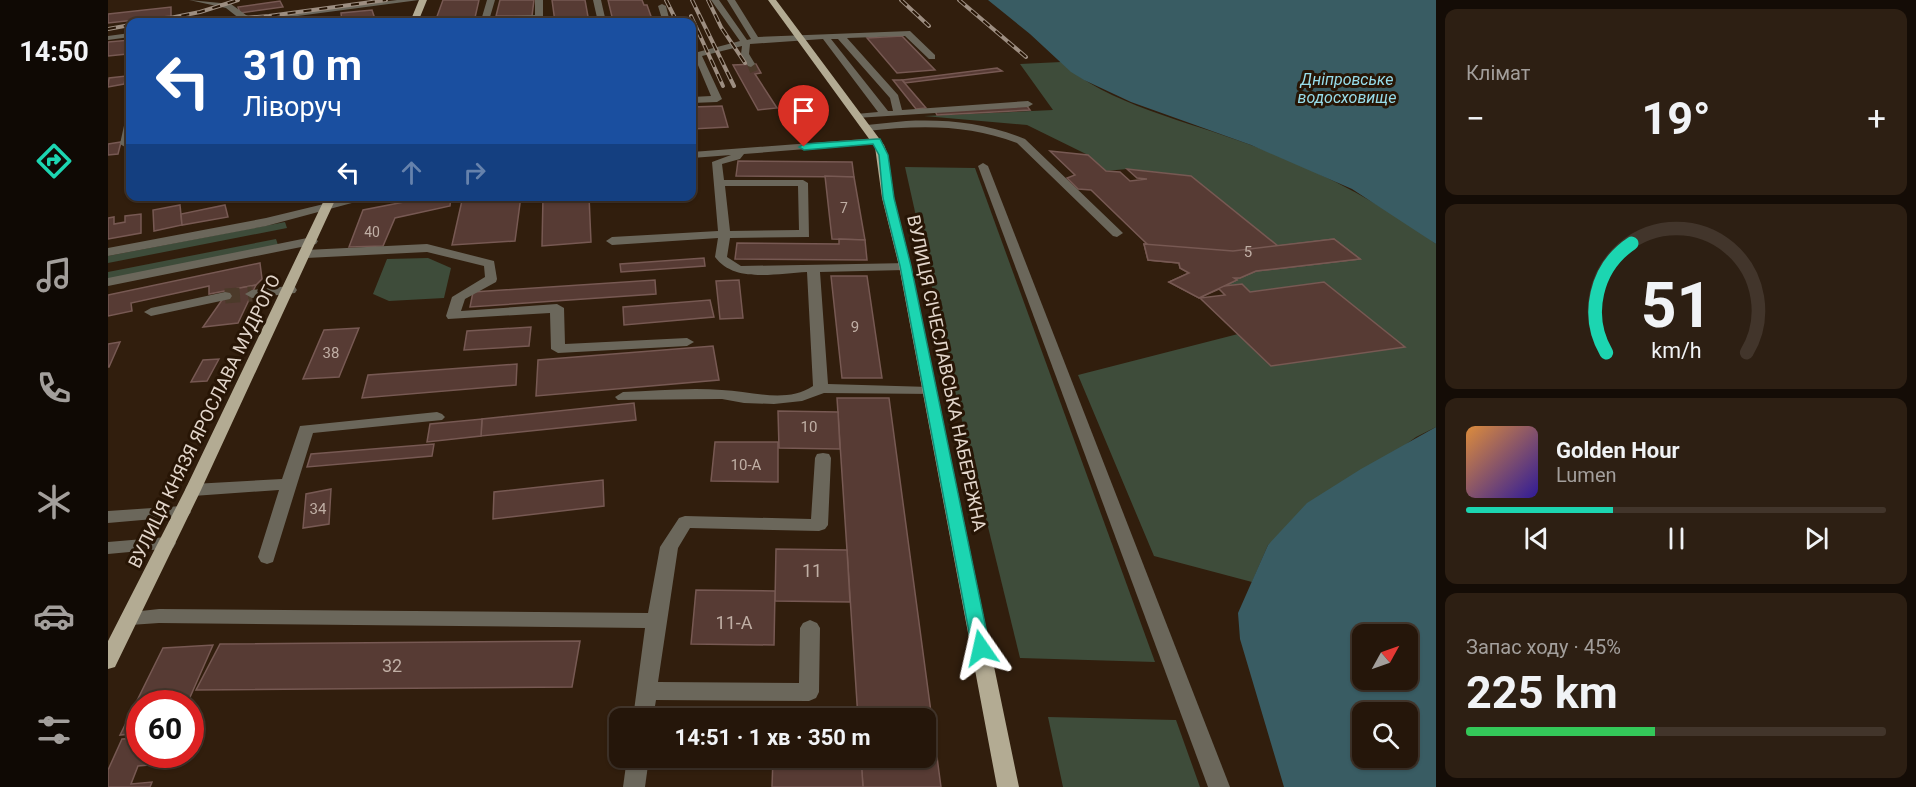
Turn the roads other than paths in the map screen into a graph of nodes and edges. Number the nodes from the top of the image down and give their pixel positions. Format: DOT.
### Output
graph roads {
  1 [pos="193,0"];
  2 [pos="415,0"];
  3 [pos="423,0"];
  4 [pos="491,0"];
  5 [pos="540,0"];
  6 [pos="597,0"];
  7 [pos="715,0"];
  8 [pos="731,0"];
  9 [pos="772,0"];
  10 [pos="362,3"];
  11 [pos="662,6"];
  12 [pos="246,18"];
  13 [pos="266,18"];
  14 [pos="416,18"];
  15 [pos="486,18"];
  16 [pos="538,18"];
  17 [pos="601,18"];
  18 [pos="666,18"];
  19 [pos="126,36"];
  20 [pos="840,36"];
  21 [pos="825,37"];
  22 [pos="108,38"];
  23 [pos="800,38"];
  24 [pos="756,40"];
  25 [pos="746,44"];
  26 [pos="696,55"];
  27 [pos="932,57"];
  28 [pos="696,59"];
  29 [pos="750,64"];
  30 [pos="696,100"];
  31 [pos="1029,104"];
  32 [pos="898,112"];
  33 [pos="885,114"];
  34 [pos="859,116"];
  35 [pos="867,128"];
  36 [pos="877,141"];
  37 [pos="740,152"];
  38 [pos="696,155"];
  39 [pos="982,166"];
  40 [pos="720,183"];
  41 [pos="330,201"];
  42 [pos="1117,233"];
  43 [pos="723,235"];
  44 [pos="612,241"];
  45 [pos="309,248"];
  46 [pos="108,252"];
  47 [pos="905,266"];
  48 [pos="813,267"];
  49 [pos="108,282"];
  50 [pos="290,290"];
  51 [pos="252,294"];
  52 [pos="225,296"];
  53 [pos="151,312"];
  54 [pos="687,342"];
  55 [pos="821,388"];
  56 [pos="930,391"];
  57 [pos="622,397"];
  58 [pos="436,417"];
  59 [pos="823,458"];
  60 [pos="290,484"];
  61 [pos="193,490"];
  62 [pos="182,512"];
  63 [pos="108,518"];
  64 [pos="167,543"];
  65 [pos="108,548"];
  66 [pos="267,557"];
  67 [pos="130,618"];
  68 [pos="656,621"];
  69 [pos="810,628"];
  70 [pos="108,661"];
  71 [pos="647,692"];
  72 [pos="645,708"];
  73 [pos="637,768"];
  74 [pos="634,787"];
  75 [pos="1008,787"];
  76 [pos="1219,787"];
  1 -- 12 [label="street"];
  2 -- 10 [label="street"];
  3 -- 14 [label="main road"];
  4 -- 15 [label="street"];
  5 -- 16 [label="street"];
  6 -- 17 [label="street"];
  7 -- 25 [label="street"];
  8 -- 24 [label="street"];
  9 -- 23 [label="main road, ВУЛИЦЯ СІЧЕСЛАВСЬКА НАБЕРЕЖНА"];
  10 -- 13 [label="street"];
  11 -- 18 [label="street"];
  19 -- 22 [label="street"];
  20 -- 21 [label="street"];
  20 -- 27 [label="street"];
  20 -- 32 [label="street"];
  21 -- 23 [label="street"];
  21 -- 33 [label="street"];
  23 -- 24 [label="street"];
  23 -- 34 [label="main road, ВУЛИЦЯ СІЧЕСЛАВСЬКА НАБЕРЕЖНА"];
  24 -- 25 [label="street"];
  25 -- 26 [label="street"];
  25 -- 29 [label="street"];
  28 -- 30 [label="street"];
  31 -- 32 [label="street"];
  32 -- 33 [label="street"];
  33 -- 34 [label="street"];
  34 -- 35 [label="main road, ВУЛИЦЯ СІЧЕСЛАВСЬКА НАБЕРЕЖНА"];
  35 -- 36 [label="main road, ВУЛИЦЯ СІЧЕСЛАВСЬКА НАБЕРЕЖНА"];
  35 -- 42 [label="street"];
  36 -- 37 [label="street"];
  36 -- 47 [label="main road, ВУЛИЦЯ СІЧЕСЛАВСЬКА НАБЕРЕЖНА"];
  37 -- 38 [label="street"];
  37 -- 40 [label="street"];
  39 -- 76 [label="street"];
  40 -- 43 [label="street"];
  40 -- 43 [label="street"];
  41 -- 45 [label="main road, ВУЛИЦЯ КНЯЗЯ ЯРОСЛАВА МУДРОГО"];
  41 -- 46 [label="street"];
  43 -- 44 [label="street"];
  43 -- 48 [label="street"];
  45 -- 49 [label="street"];
  45 -- 50 [label="main road, ВУЛИЦЯ КНЯЗЯ ЯРОСЛАВА МУДРОГО"];
  45 -- 54 [label="street"];
  47 -- 48 [label="street"];
  47 -- 56 [label="main road, ВУЛИЦЯ СІЧЕСЛАВСЬКА НАБЕРЕЖНА"];
  48 -- 55 [label="street"];
  50 -- 51 [label="street"];
  50 -- 61 [label="main road, ВУЛИЦЯ КНЯЗЯ ЯРОСЛАВА МУДРОГО"];
  52 -- 53 [label="street"];
  55 -- 56 [label="street"];
  55 -- 57 [label="street"];
  56 -- 75 [label="main road, ВУЛИЦЯ СІЧЕСЛАВСЬКА НАБЕРЕЖНА"];
  58 -- 60 [label="street"];
  59 -- 68 [label="street"];
  60 -- 61 [label="street"];
  60 -- 66 [label="street"];
  61 -- 62 [label="main road, ВУЛИЦЯ КНЯЗЯ ЯРОСЛАВА МУДРОГО"];
  62 -- 63 [label="street"];
  62 -- 64 [label="main road, ВУЛИЦЯ КНЯЗЯ ЯРОСЛАВА МУДРОГО"];
  64 -- 65 [label="street"];
  64 -- 67 [label="main road, ВУЛИЦЯ КНЯЗЯ ЯРОСЛАВА МУДРОГО"];
  67 -- 68 [label="street"];
  67 -- 70 [label="main road, ВУЛИЦЯ КНЯЗЯ ЯРОСЛАВА МУДРОГО"];
  68 -- 71 [label="street"];
  69 -- 71 [label="street"];
  71 -- 72 [label="street"];
  73 -- 74 [label="street"];
}
